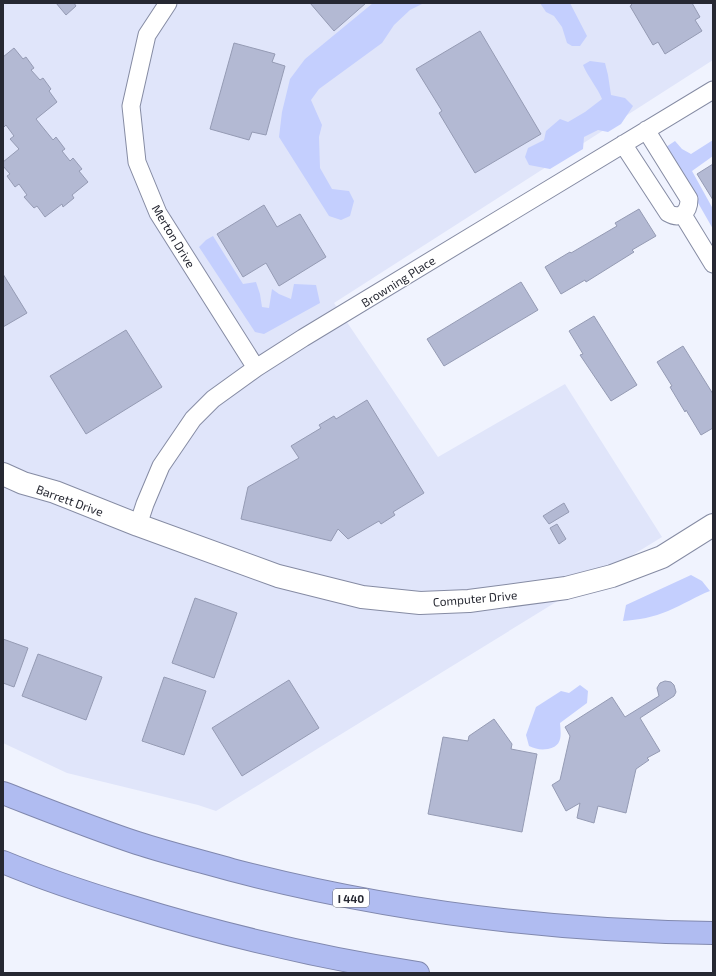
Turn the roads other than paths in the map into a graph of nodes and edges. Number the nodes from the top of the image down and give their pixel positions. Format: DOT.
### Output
graph roads {
  1 [pos="168,3"];
  2 [pos="713,90"];
  3 [pos="646,130"];
  4 [pos="623,144"];
  5 [pos="683,214"];
  6 [pos="713,264"];
  7 [pos="256,368"];
  8 [pos="3,474"];
  9 [pos="138,526"];
  10 [pos="713,526"];
  11 [pos="3,793"];
  12 [pos="3,862"];
  13 [pos="713,933"];
  14 [pos="418,973"];
  1 -- 7 [label="street, Merton Drive"];
  2 -- 3 [label="street, Browning Place"];
  3 -- 4 [label="street, Browning Place"];
  3 -- 5 [label="street"];
  4 -- 5 [label="street"];
  4 -- 7 [label="street, Browning Place"];
  5 -- 6 [label="street"];
  7 -- 9 [label="street, Browning Place"];
  8 -- 9 [label="street, Barrett Drive"];
  9 -- 10 [label="street, Computer Drive"];
  11 -- 13 [label="highway, I 440"];
  12 -- 14 [label="highway"];
}
